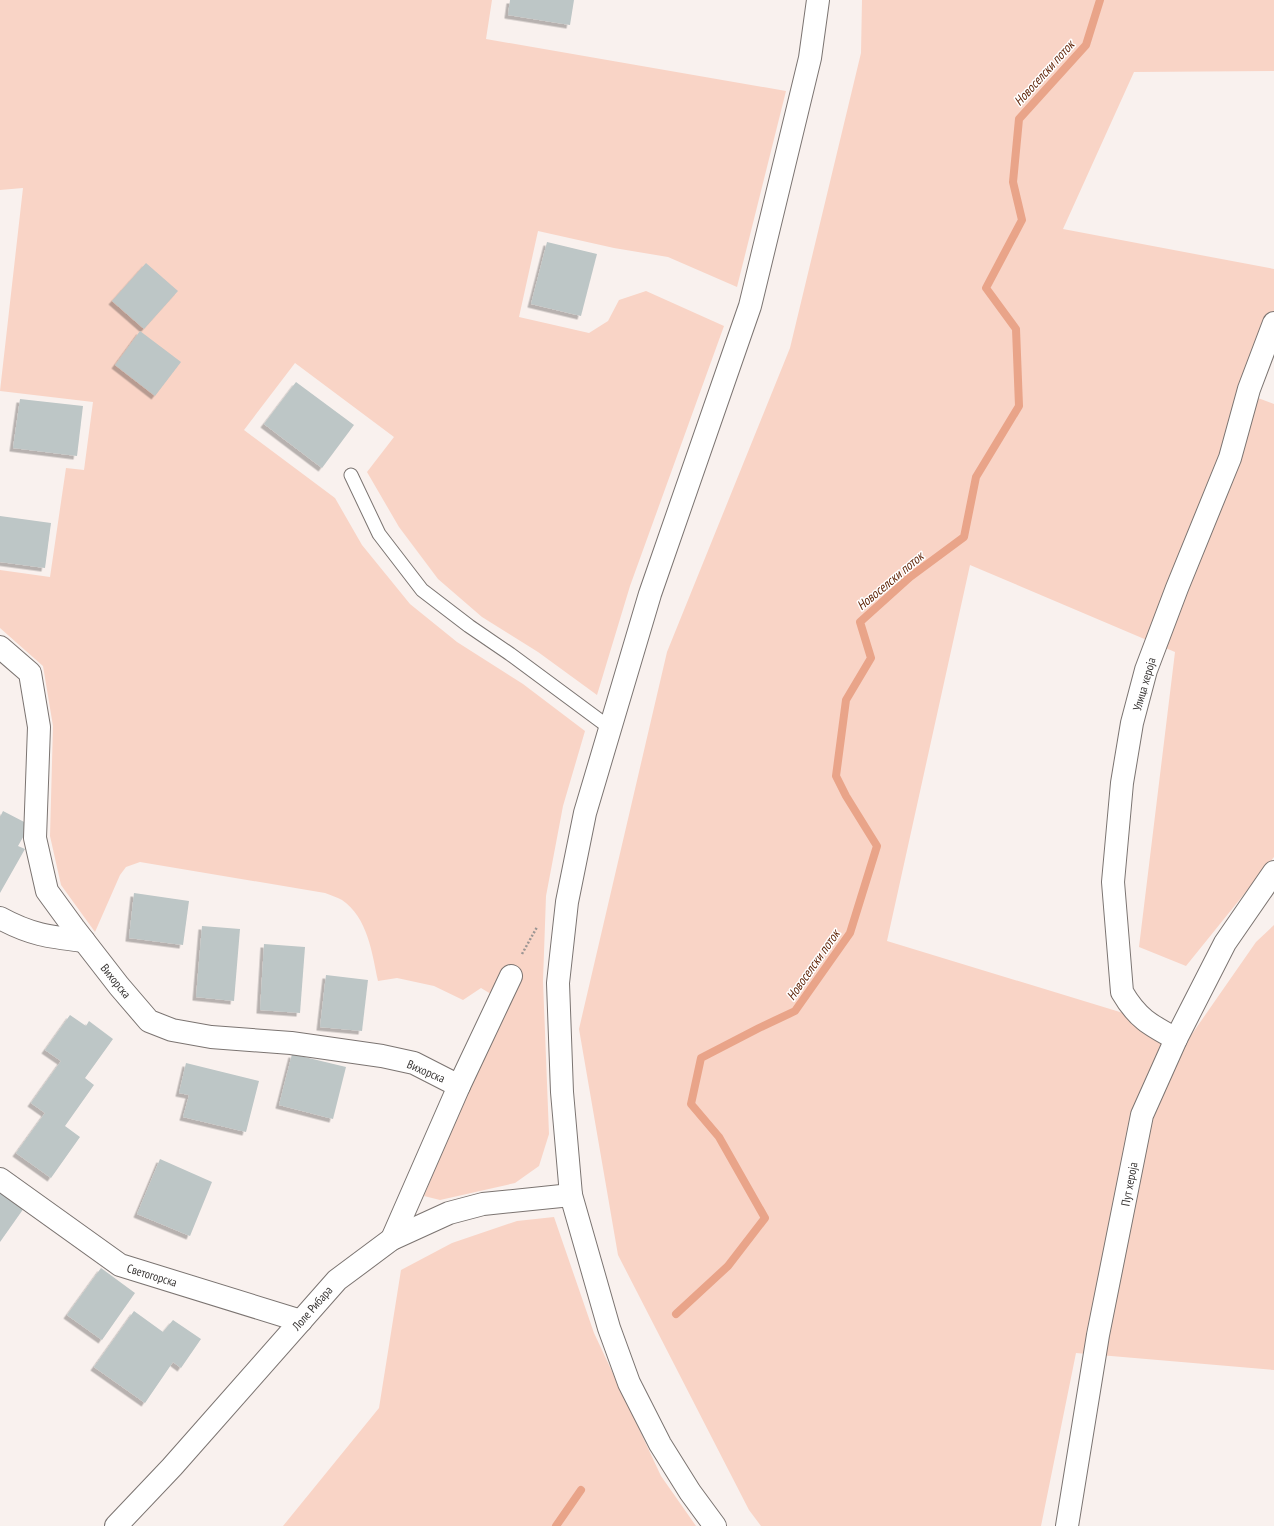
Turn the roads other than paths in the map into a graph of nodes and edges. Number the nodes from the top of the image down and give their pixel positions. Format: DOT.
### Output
graph roads {
  1 [pos="818,0"];
  2 [pos="1274,323"];
  3 [pos="351,475"];
  4 [pos="0,647"];
  5 [pos="610,728"];
  6 [pos="1274,872"];
  7 [pos="0,918"];
  8 [pos="84,941"];
  9 [pos="512,976"];
  10 [pos="1176,1039"];
  11 [pos="459,1086"];
  12 [pos="0,1179"];
  13 [pos="571,1195"];
  14 [pos="392,1239"];
  15 [pos="301,1321"];
  16 [pos="116,1526"];
  17 [pos="714,1526"];
  18 [pos="1067,1526"];
  1 -- 5 [label="street"];
  2 -- 10 [label="street, Улица хероја"];
  3 -- 5 [label="lane"];
  4 -- 8 [label="street, Вихорска"];
  5 -- 13 [label="street"];
  6 -- 10 [label="street, Пут хероја"];
  7 -- 8 [label="street"];
  8 -- 11 [label="street, Вихорска"];
  9 -- 11 [label="street"];
  10 -- 18 [label="street, Пут хероја"];
  11 -- 14 [label="street"];
  12 -- 15 [label="street, Светогорска"];
  13 -- 14 [label="street, Лоле Рибара"];
  13 -- 17 [label="street"];
  14 -- 15 [label="street, Лоле Рибара"];
  15 -- 16 [label="street, Лоле Рибара"];
}
